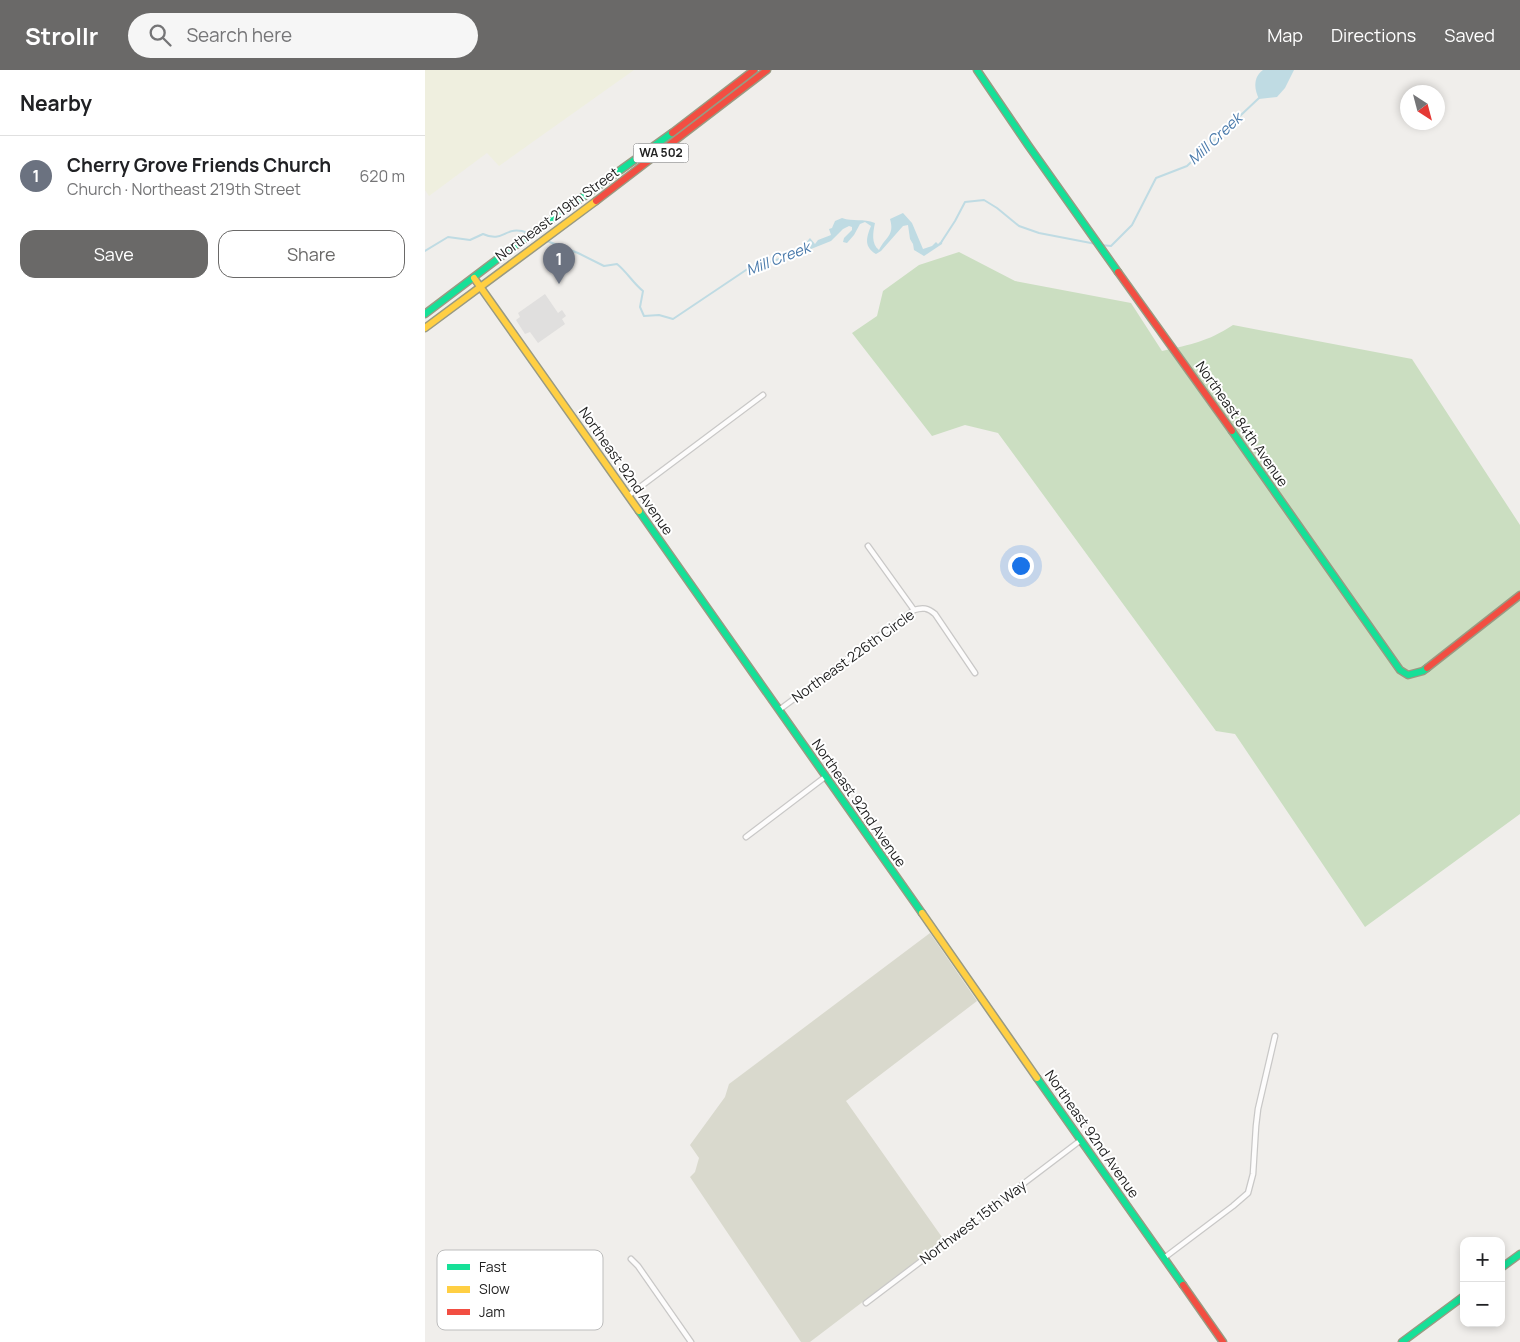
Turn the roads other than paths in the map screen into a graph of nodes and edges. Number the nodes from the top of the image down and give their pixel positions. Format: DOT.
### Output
graph roads {
  1 [pos="767,70"];
  2 [pos="977,70"];
  3 [pos="751,71"];
  4 [pos="474,278"];
  5 [pos="481,286"];
  6 [pos="425,314"];
  7 [pos="425,328"];
  8 [pos="763,394"];
  9 [pos="628,496"];
  10 [pos="868,546"];
  11 [pos="1520,594"];
  12 [pos="914,610"];
  13 [pos="975,673"];
  14 [pos="779,710"];
  15 [pos="825,777"];
  16 [pos="746,837"];
  17 [pos="1275,1036"];
  18 [pos="1081,1140"];
  19 [pos="1520,1254"];
  20 [pos="1164,1258"];
  21 [pos="631,1259"];
  22 [pos="1505,1265"];
  23 [pos="1460,1299"];
  24 [pos="866,1303"];
  25 [pos="691,1342"];
  26 [pos="1223,1342"];
  27 [pos="1402,1342"];
  1 -- 5 [label="main road, Northeast 219th Street / WA 502"];
  2 -- 11 [label="main road, Northeast 84th Avenue"];
  3 -- 4 [label="main road, Northeast 219th Street / WA 502"];
  4 -- 5 [label="main road, Northeast 92nd Avenue"];
  4 -- 6 [label="main road, WA 502"];
  5 -- 7 [label="main road, WA 502"];
  5 -- 9 [label="main road, Northeast 92nd Avenue"];
  8 -- 9 [label="street"];
  9 -- 14 [label="main road, Northeast 92nd Avenue"];
  10 -- 12 [label="street"];
  12 -- 13 [label="street, Northeast 226th Circle"];
  12 -- 14 [label="street, Northeast 226th Circle"];
  14 -- 15 [label="main road, Northeast 92nd Avenue"];
  15 -- 16 [label="street"];
  15 -- 18 [label="main road, Northeast 92nd Avenue"];
  17 -- 20 [label="street"];
  18 -- 20 [label="main road, Northeast 92nd Avenue"];
  18 -- 24 [label="street, Northwest 15th Way"];
  19 -- 22 [label="main road"];
  20 -- 26 [label="main road, Northeast 92nd Avenue"];
  21 -- 25 [label="street"];
  23 -- 27 [label="main road"];
}
